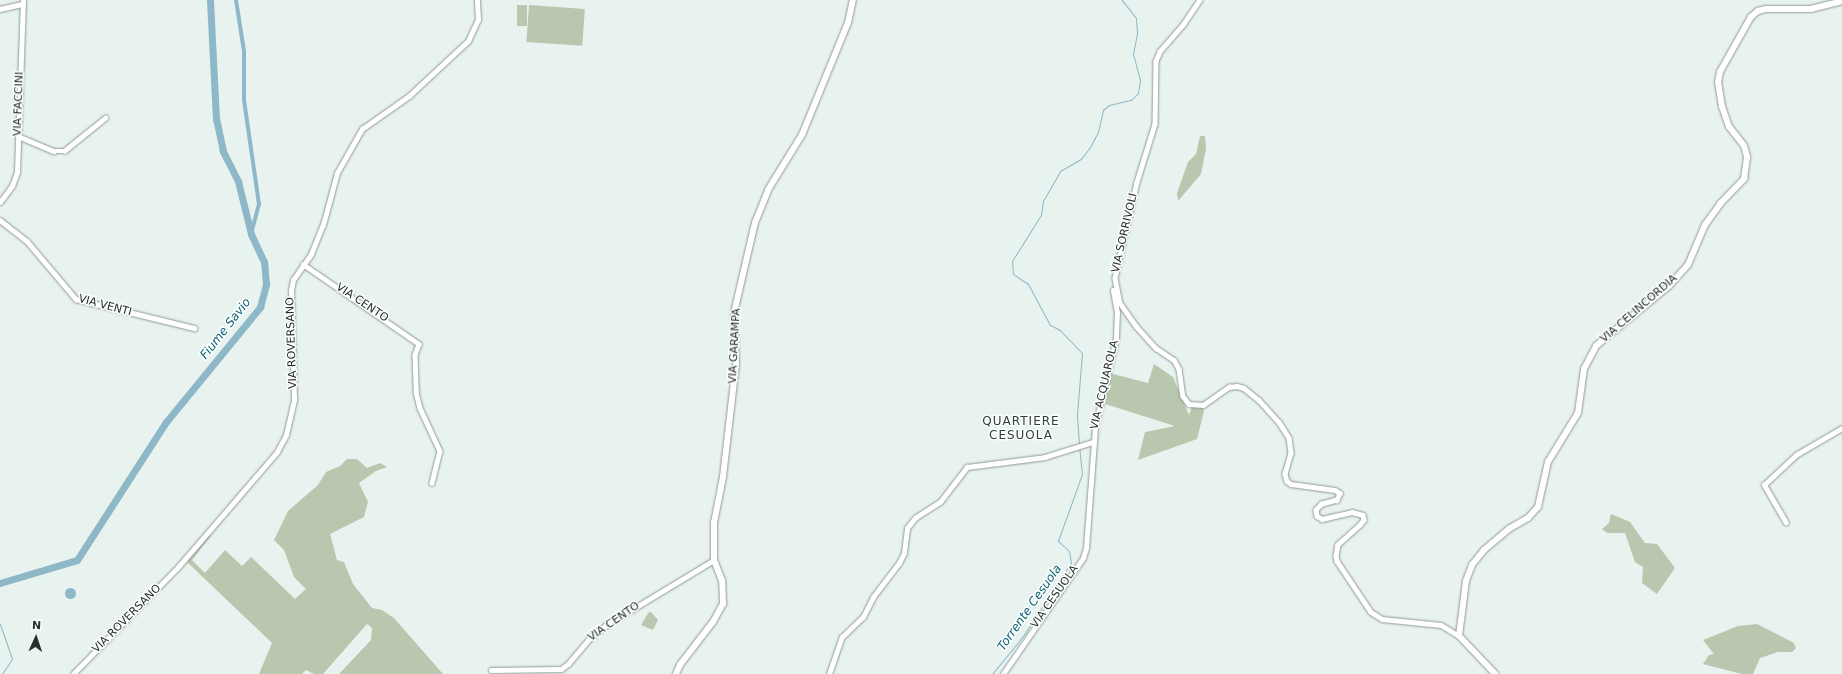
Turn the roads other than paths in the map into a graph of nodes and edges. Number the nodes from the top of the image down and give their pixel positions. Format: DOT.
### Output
graph roads {
  1 [pos="477,0"];
  2 [pos="853,0"];
  3 [pos="1200,0"];
  4 [pos="1842,1"];
  5 [pos="22,2"];
  6 [pos="0,9"];
  7 [pos="105,118"];
  8 [pos="18,136"];
  9 [pos="0,202"];
  10 [pos="0,220"];
  11 [pos="304,264"];
  12 [pos="1115,278"];
  13 [pos="194,328"];
  14 [pos="1842,428"];
  15 [pos="1093,442"];
  16 [pos="432,483"];
  17 [pos="1786,523"];
  18 [pos="714,560"];
  19 [pos="1459,636"];
  20 [pos="491,670"];
  21 [pos="73,674"];
  22 [pos="676,674"];
  23 [pos="829,674"];
  24 [pos="1003,674"];
  25 [pos="1495,674"];
  1 -- 11 [label="street, VIA ROVERSANO"];
  2 -- 18 [label="street, VIA GARAMPA"];
  3 -- 12 [label="street, VIA SORRIVOLI"];
  4 -- 19 [label="street, VIA CELINCORDIA"];
  5 -- 6 [label="street"];
  5 -- 8 [label="street, VIA FACCINI"];
  7 -- 8 [label="street"];
  8 -- 9 [label="street, VIA FACCINI"];
  10 -- 13 [label="street, VIA VENTI"];
  11 -- 16 [label="street, VIA CENTO"];
  11 -- 21 [label="street, VIA ROVERSANO"];
  12 -- 15 [label="street, VIA ACQUAROLA"];
  12 -- 19 [label="street, VIA SORRIVOLI"];
  14 -- 17 [label="street"];
  15 -- 23 [label="street, VIA ACQUAROLA"];
  15 -- 24 [label="street, VIA CESUOLA"];
  18 -- 20 [label="street, VIA CENTO"];
  18 -- 22 [label="street, VIA GARAMPA"];
  19 -- 25 [label="street, VIA SORRIVOLI"];
}
